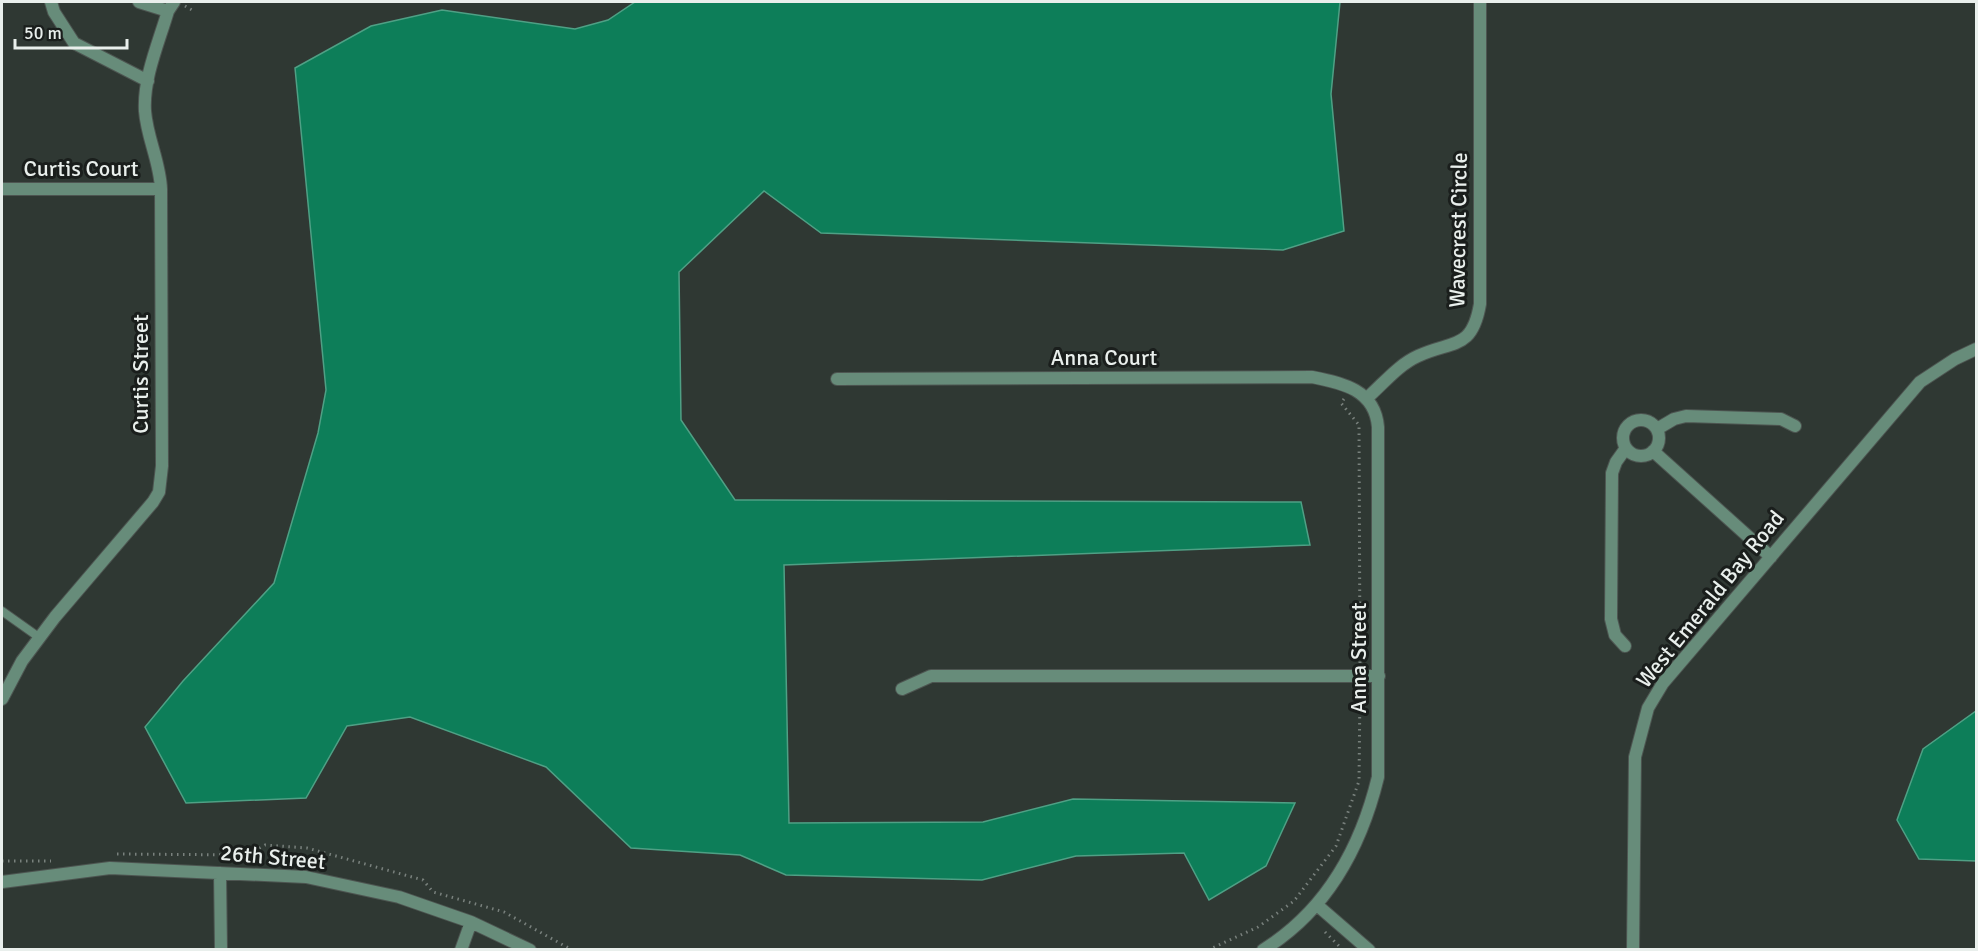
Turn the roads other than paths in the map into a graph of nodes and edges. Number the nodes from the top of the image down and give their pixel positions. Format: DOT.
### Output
graph roads {
  1 [pos="51,2"];
  2 [pos="139,2"];
  3 [pos="1480,2"];
  4 [pos="171,6"];
  5 [pos="148,81"];
  6 [pos="2,189"];
  7 [pos="161,189"];
  8 [pos="1977,349"];
  9 [pos="837,379"];
  10 [pos="1367,398"];
  11 [pos="1795,426"];
  12 [pos="1657,429"];
  13 [pos="1626,448"];
  14 [pos="1653,451"];
  15 [pos="1771,556"];
  16 [pos="2,610"];
  17 [pos="40,638"];
  18 [pos="1625,646"];
  19 [pos="1379,676"];
  20 [pos="902,689"];
  21 [pos="2,699"];
  22 [pos="220,873"];
  23 [pos="2,882"];
  24 [pos="1313,909"];
  25 [pos="471,922"];
  26 [pos="222,950"];
  27 [pos="461,950"];
  28 [pos="530,950"];
  29 [pos="1263,950"];
  30 [pos="1369,950"];
  31 [pos="1633,950"];
  1 -- 5 [label="street"];
  2 -- 4 [label="street"];
  3 -- 10 [label="street, Wavecrest Circle"];
  4 -- 5 [label="street, Curtis Street"];
  5 -- 7 [label="street, Curtis Street"];
  6 -- 7 [label="street, Curtis Court"];
  7 -- 17 [label="street, Curtis Street"];
  8 -- 15 [label="street, West Emerald Bay Road"];
  9 -- 10 [label="street, Anna Court"];
  10 -- 19 [label="street, Anna Street"];
  11 -- 12 [label="street"];
  12 -- 13 [label="street"];
  12 -- 14 [label="street"];
  13 -- 14 [label="street"];
  13 -- 18 [label="street"];
  14 -- 15 [label="street"];
  15 -- 31 [label="street, West Emerald Bay Road"];
  16 -- 17 [label="lane"];
  17 -- 21 [label="street, Curtis Street"];
  19 -- 20 [label="street"];
  19 -- 24 [label="street, Anna Street"];
  22 -- 23 [label="street, 26th Street"];
  22 -- 25 [label="street, 26th Street"];
  22 -- 26 [label="street"];
  24 -- 29 [label="street"];
  24 -- 30 [label="street"];
  25 -- 27 [label="street"];
  25 -- 28 [label="street, 26th Street"];
}
